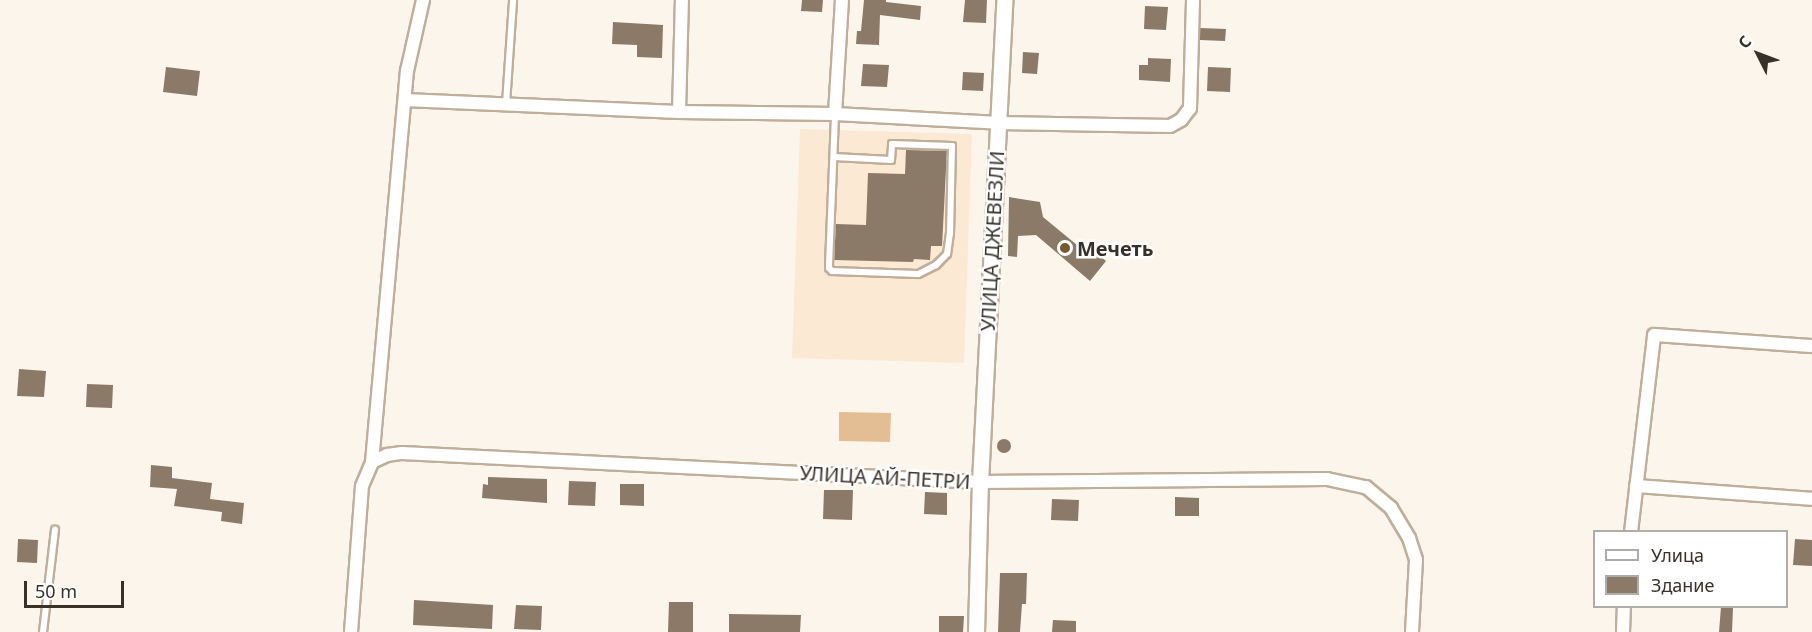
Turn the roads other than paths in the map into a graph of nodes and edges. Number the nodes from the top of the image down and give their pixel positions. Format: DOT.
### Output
graph roads {
  1 [pos="423,0"];
  2 [pos="513,0"];
  3 [pos="682,0"];
  4 [pos="842,0"];
  5 [pos="1004,0"];
  6 [pos="1193,0"];
  7 [pos="405,100"];
  8 [pos="506,104"];
  9 [pos="679,112"];
  10 [pos="835,114"];
  11 [pos="999,123"];
  12 [pos="834,157"];
  13 [pos="1812,346"];
  14 [pos="372,462"];
  15 [pos="980,482"];
  16 [pos="1636,486"];
  17 [pos="1812,499"];
  18 [pos="55,530"];
  19 [pos="1631,530"];
  20 [pos="1624,608"];
  21 [pos="43,632"];
  22 [pos="351,632"];
  23 [pos="976,632"];
  24 [pos="1412,632"];
  25 [pos="1623,632"];
  1 -- 7 [label="street"];
  2 -- 8 [label="lane"];
  3 -- 9 [label="street"];
  4 -- 10 [label="street"];
  5 -- 11 [label="street, УЛИЦА ДЖЕВЕЗЛИ"];
  6 -- 11 [label="street"];
  7 -- 8 [label="street"];
  7 -- 14 [label="street"];
  8 -- 9 [label="street"];
  9 -- 10 [label="street"];
  10 -- 11 [label="street"];
  10 -- 12 [label="lane"];
  11 -- 15 [label="street, УЛИЦА ДЖЕВЕЗЛИ"];
  12 -- 12 [label="lane"];
  13 -- 16 [label="street"];
  14 -- 15 [label="street, УЛИЦА АЙ-ПЕТРИ"];
  14 -- 22 [label="street"];
  15 -- 23 [label="street, УЛИЦА ДЖЕВЕЗЛИ"];
  15 -- 24 [label="street, УЛИЦА АЙ-ПЕТРИ"];
  16 -- 17 [label="street"];
  16 -- 19 [label="street"];
  18 -- 21 [label="lane"];
  20 -- 25 [label="street"];
}
